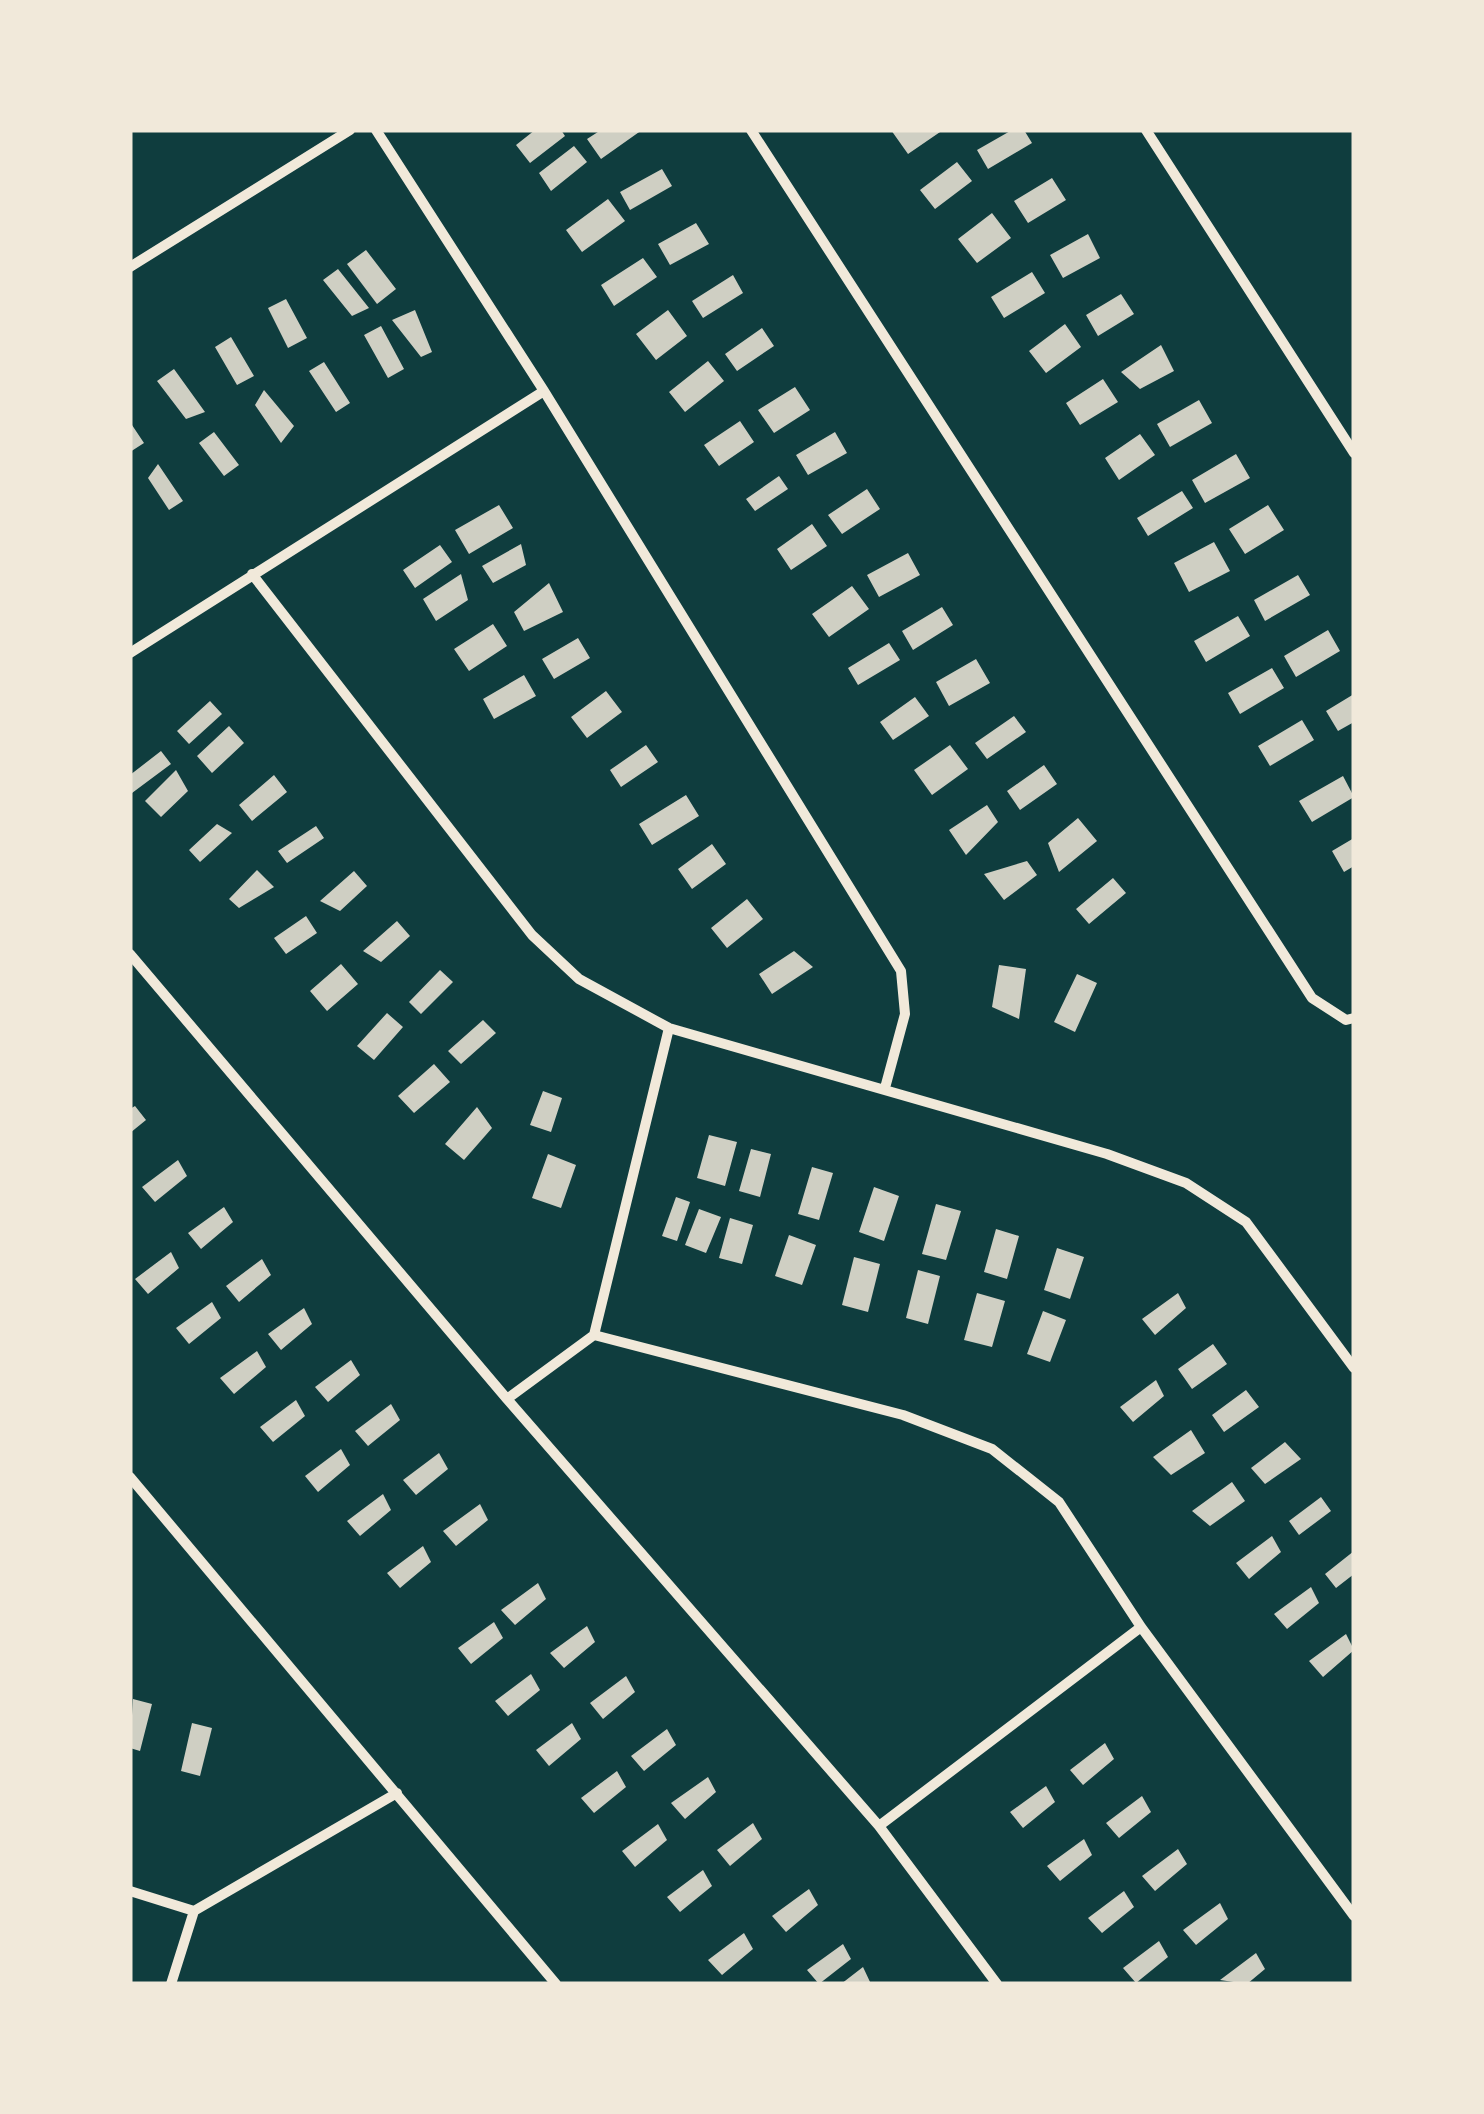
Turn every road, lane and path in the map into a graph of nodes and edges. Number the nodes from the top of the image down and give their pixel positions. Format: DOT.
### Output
graph roads {
  1 [pos="350,130"];
  2 [pos="376,130"];
  3 [pos="751,130"];
  4 [pos="1146,130"];
  5 [pos="130,267"];
  6 [pos="544,391"];
  7 [pos="1354,453"];
  8 [pos="252,574"];
  9 [pos="130,653"];
  10 [pos="130,954"];
  11 [pos="1354,1018"];
  12 [pos="669,1028"];
  13 [pos="885,1088"];
  14 [pos="594,1335"];
  15 [pos="1354,1368"];
  16 [pos="507,1398"];
  17 [pos="130,1477"];
  18 [pos="1141,1627"];
  19 [pos="397,1793"];
  20 [pos="879,1826"];
  21 [pos="130,1891"];
  22 [pos="194,1911"];
  23 [pos="1354,1916"];
  24 [pos="992,1982"];
  25 [pos="172,1984"];
  26 [pos="556,1984"];
  1 -- 5 [label="street"];
  2 -- 6 [label="street"];
  3 -- 11 [label="street"];
  4 -- 7 [label="street"];
  6 -- 8 [label="street"];
  6 -- 13 [label="street"];
  8 -- 9 [label="street"];
  8 -- 12 [label="street"];
  10 -- 16 [label="street"];
  12 -- 13 [label="street"];
  12 -- 14 [label="street"];
  13 -- 15 [label="street"];
  14 -- 16 [label="street"];
  14 -- 18 [label="street"];
  16 -- 20 [label="street"];
  17 -- 19 [label="street"];
  18 -- 20 [label="street"];
  18 -- 23 [label="street"];
  19 -- 22 [label="street"];
  19 -- 26 [label="street"];
  20 -- 24 [label="street"];
  21 -- 22 [label="street"];
  22 -- 25 [label="street"];
}
